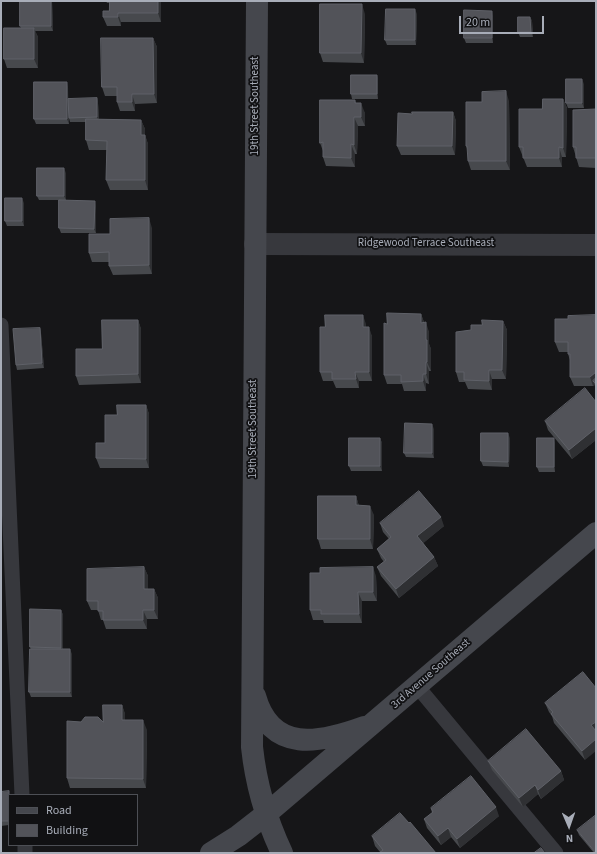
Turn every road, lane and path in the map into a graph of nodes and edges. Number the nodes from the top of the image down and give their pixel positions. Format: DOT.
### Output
graph roads {
  1 [pos="257,1"];
  2 [pos="255,244"];
  3 [pos="596,245"];
  4 [pos="1,325"];
  5 [pos="596,533"];
  6 [pos="417,686"];
  7 [pos="253,688"];
  8 [pos="374,723"];
  9 [pos="22,794"];
  10 [pos="266,815"];
  11 [pos="211,853"];
  12 [pos="282,853"];
  13 [pos="556,853"];
  1 -- 2 [label="main road, 19th Street Southeast"];
  2 -- 3 [label="street, Ridgewood Terrace Southeast"];
  2 -- 7 [label="main road, 19th Street Southeast"];
  4 -- 9 [label="lane"];
  5 -- 6 [label="main road, 3rd Avenue Southeast"];
  6 -- 8 [label="main road, 3rd Avenue Southeast"];
  6 -- 13 [label="lane"];
  7 -- 8 [label="main road"];
  7 -- 10 [label="main road, 19th Street Southeast"];
  8 -- 10 [label="main road, 3rd Avenue Southeast"];
  10 -- 11 [label="main road, 3rd Avenue Southeast"];
  10 -- 12 [label="main road, 19th Street Southeast"];
}
